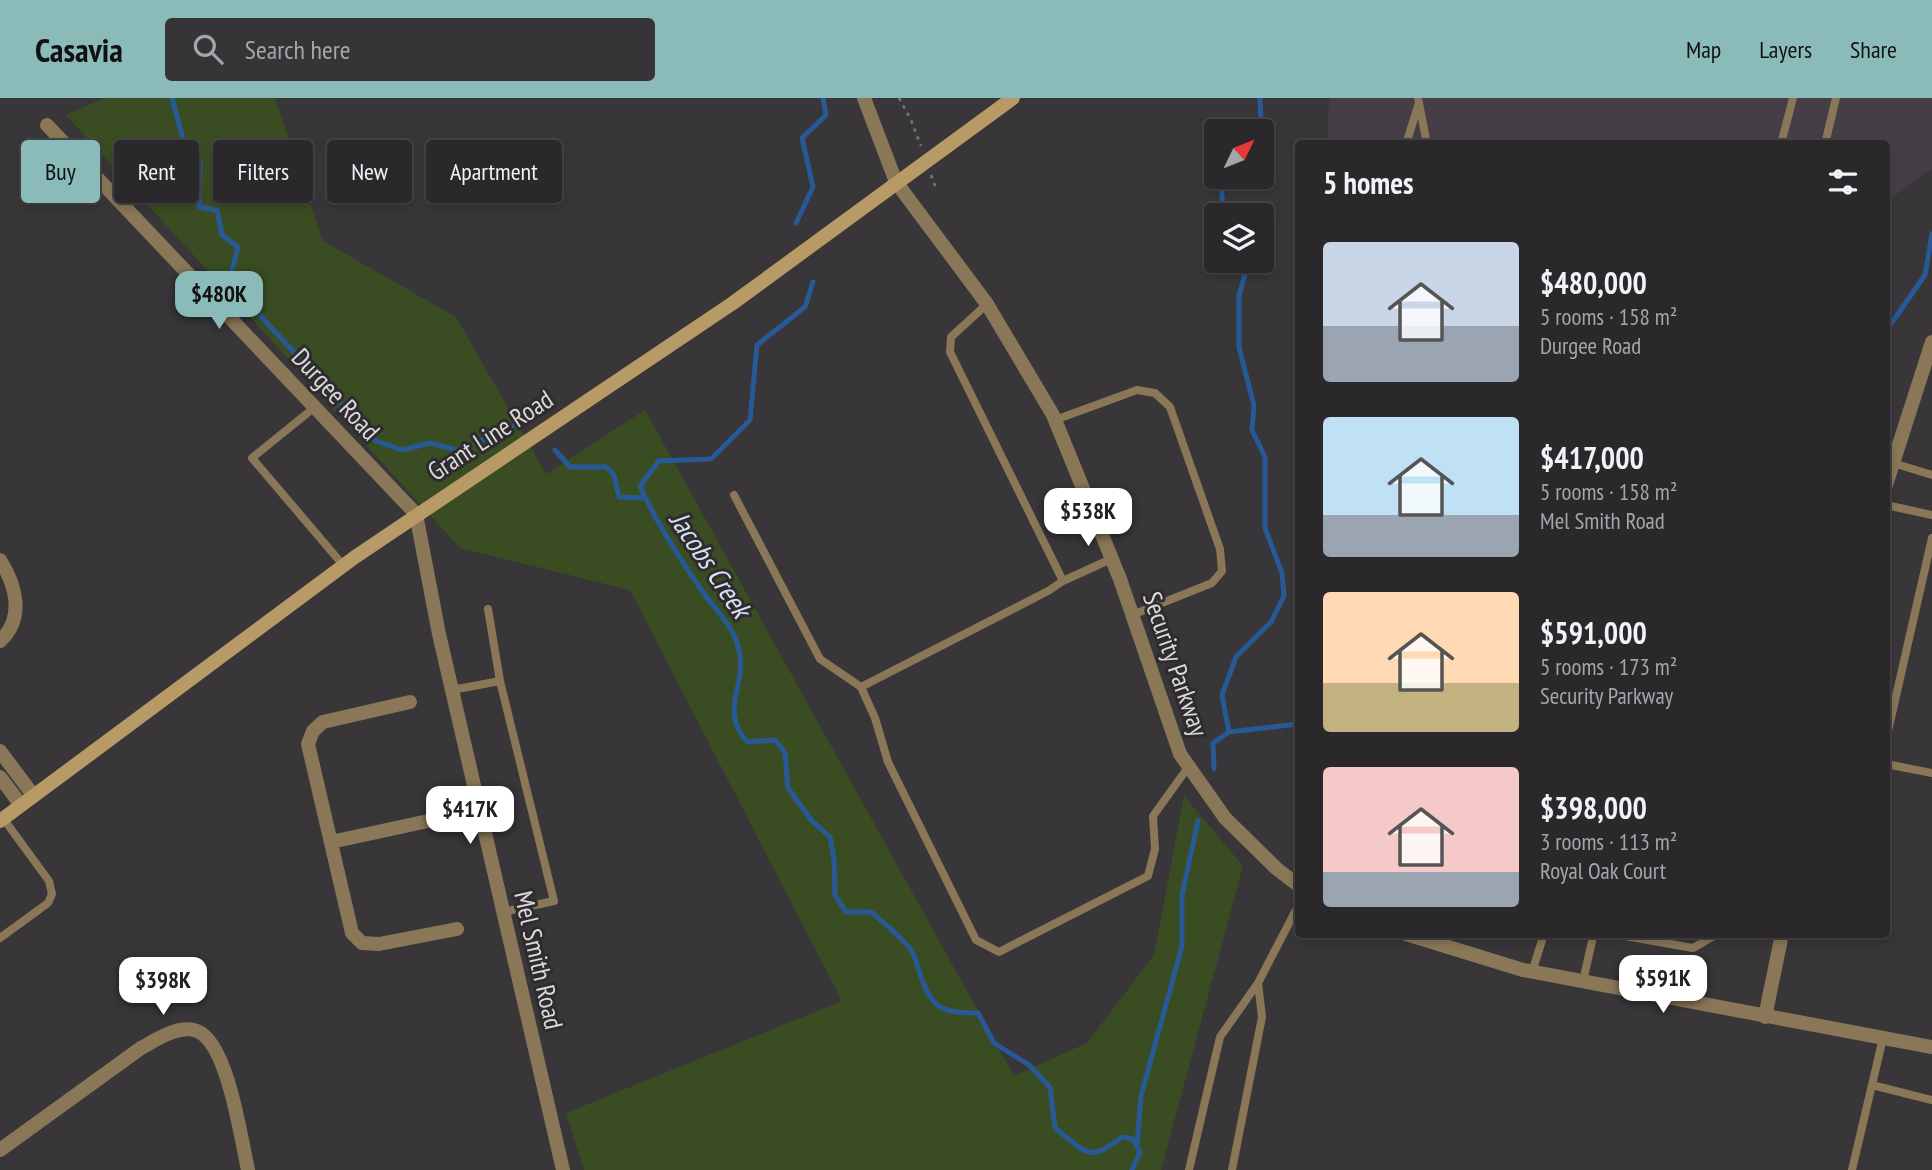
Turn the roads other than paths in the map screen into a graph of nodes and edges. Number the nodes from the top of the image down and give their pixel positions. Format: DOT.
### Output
graph roads {
  1 [pos="864,98"];
  2 [pos="1013,98"];
  3 [pos="1793,98"];
  4 [pos="1836,98"];
  5 [pos="1418,101"];
  6 [pos="47,125"];
  7 [pos="1407,140"];
  8 [pos="1426,140"];
  9 [pos="1783,140"];
  10 [pos="1826,140"];
  11 [pos="896,182"];
  12 [pos="987,304"];
  13 [pos="1932,342"];
  14 [pos="315,407"];
  15 [pos="1055,420"];
  16 [pos="1893,463"];
  17 [pos="1890,472"];
  18 [pos="1932,475"];
  19 [pos="734,495"];
  20 [pos="1890,506"];
  21 [pos="416,514"];
  22 [pos="1932,515"];
  23 [pos="1932,538"];
  24 [pos="1111,559"];
  25 [pos="0,560"];
  26 [pos="343,565"];
  27 [pos="1063,581"];
  28 [pos="488,609"];
  29 [pos="1132,615"];
  30 [pos="0,641"];
  31 [pos="500,681"];
  32 [pos="861,687"];
  33 [pos="452,690"];
  34 [pos="410,702"];
  35 [pos="1890,722"];
  36 [pos="0,751"];
  37 [pos="1890,765"];
  38 [pos="1189,766"];
  39 [pos="1932,773"];
  40 [pos="0,777"];
  41 [pos="33,796"];
  42 [pos="21,805"];
  43 [pos="479,810"];
  44 [pos="2,819"];
  45 [pos="331,842"];
  46 [pos="1295,880"];
  47 [pos="503,912"];
  48 [pos="1295,912"];
  49 [pos="457,929"];
  50 [pos="0,938"];
  51 [pos="1420,938"];
  52 [pos="1543,938"];
  53 [pos="1593,938"];
  54 [pos="1637,938"];
  55 [pos="1710,938"];
  56 [pos="1781,938"];
  57 [pos="1532,971"];
  58 [pos="1583,981"];
  59 [pos="1258,983"];
  60 [pos="1765,1017"];
  61 [pos="1883,1038"];
  62 [pos="1932,1047"];
  63 [pos="1872,1085"];
  64 [pos="1932,1100"];
  65 [pos="0,1150"];
  66 [pos="248,1170"];
  67 [pos="563,1170"];
  68 [pos="1189,1170"];
  69 [pos="1233,1170"];
  70 [pos="1852,1170"];
  1 -- 11 [label="street, Security Parkway"];
  2 -- 11 [label="main road, Grant Line Road"];
  3 -- 9 [label="lane"];
  4 -- 10 [label="lane"];
  5 -- 7 [label="lane"];
  5 -- 8 [label="lane"];
  6 -- 14 [label="street, Durgee Road"];
  11 -- 12 [label="street, Security Parkway"];
  11 -- 21 [label="main road, Grant Line Road"];
  12 -- 15 [label="street, Security Parkway"];
  12 -- 27 [label="lane"];
  13 -- 16 [label="street"];
  14 -- 21 [label="street, Durgee Road"];
  14 -- 26 [label="lane"];
  15 -- 24 [label="street, Security Parkway"];
  15 -- 29 [label="lane"];
  16 -- 17 [label="street"];
  16 -- 18 [label="lane"];
  19 -- 32 [label="lane"];
  20 -- 22 [label="lane"];
  21 -- 26 [label="main road, Grant Line Road"];
  21 -- 33 [label="street, Mel Smith Road"];
  23 -- 35 [label="lane"];
  24 -- 27 [label="lane"];
  24 -- 29 [label="street, Security Parkway"];
  25 -- 30 [label="street"];
  26 -- 41 [label="main road, Grant Line Road"];
  27 -- 32 [label="lane"];
  28 -- 31 [label="lane"];
  29 -- 38 [label="street, Security Parkway"];
  31 -- 33 [label="lane"];
  31 -- 47 [label="lane"];
  32 -- 38 [label="lane"];
  33 -- 43 [label="street, Mel Smith Road"];
  34 -- 45 [label="street"];
  36 -- 41 [label="street"];
  37 -- 39 [label="lane"];
  38 -- 46 [label="street, Security Parkway"];
  40 -- 42 [label="street"];
  41 -- 42 [label="main road, Grant Line Road"];
  42 -- 44 [label="main road, Grant Line Road"];
  43 -- 45 [label="street"];
  43 -- 47 [label="street, Mel Smith Road"];
  44 -- 50 [label="lane"];
  45 -- 49 [label="street"];
  47 -- 67 [label="street, Mel Smith Road"];
  48 -- 59 [label="lane"];
  51 -- 57 [label="street"];
  52 -- 57 [label="lane"];
  53 -- 58 [label="lane"];
  54 -- 55 [label="lane"];
  56 -- 60 [label="street"];
  57 -- 58 [label="street"];
  58 -- 60 [label="street"];
  59 -- 68 [label="lane"];
  59 -- 69 [label="lane"];
  60 -- 61 [label="street"];
  61 -- 62 [label="street"];
  61 -- 63 [label="lane"];
  63 -- 64 [label="lane"];
  63 -- 70 [label="lane"];
  65 -- 66 [label="street"];
}
